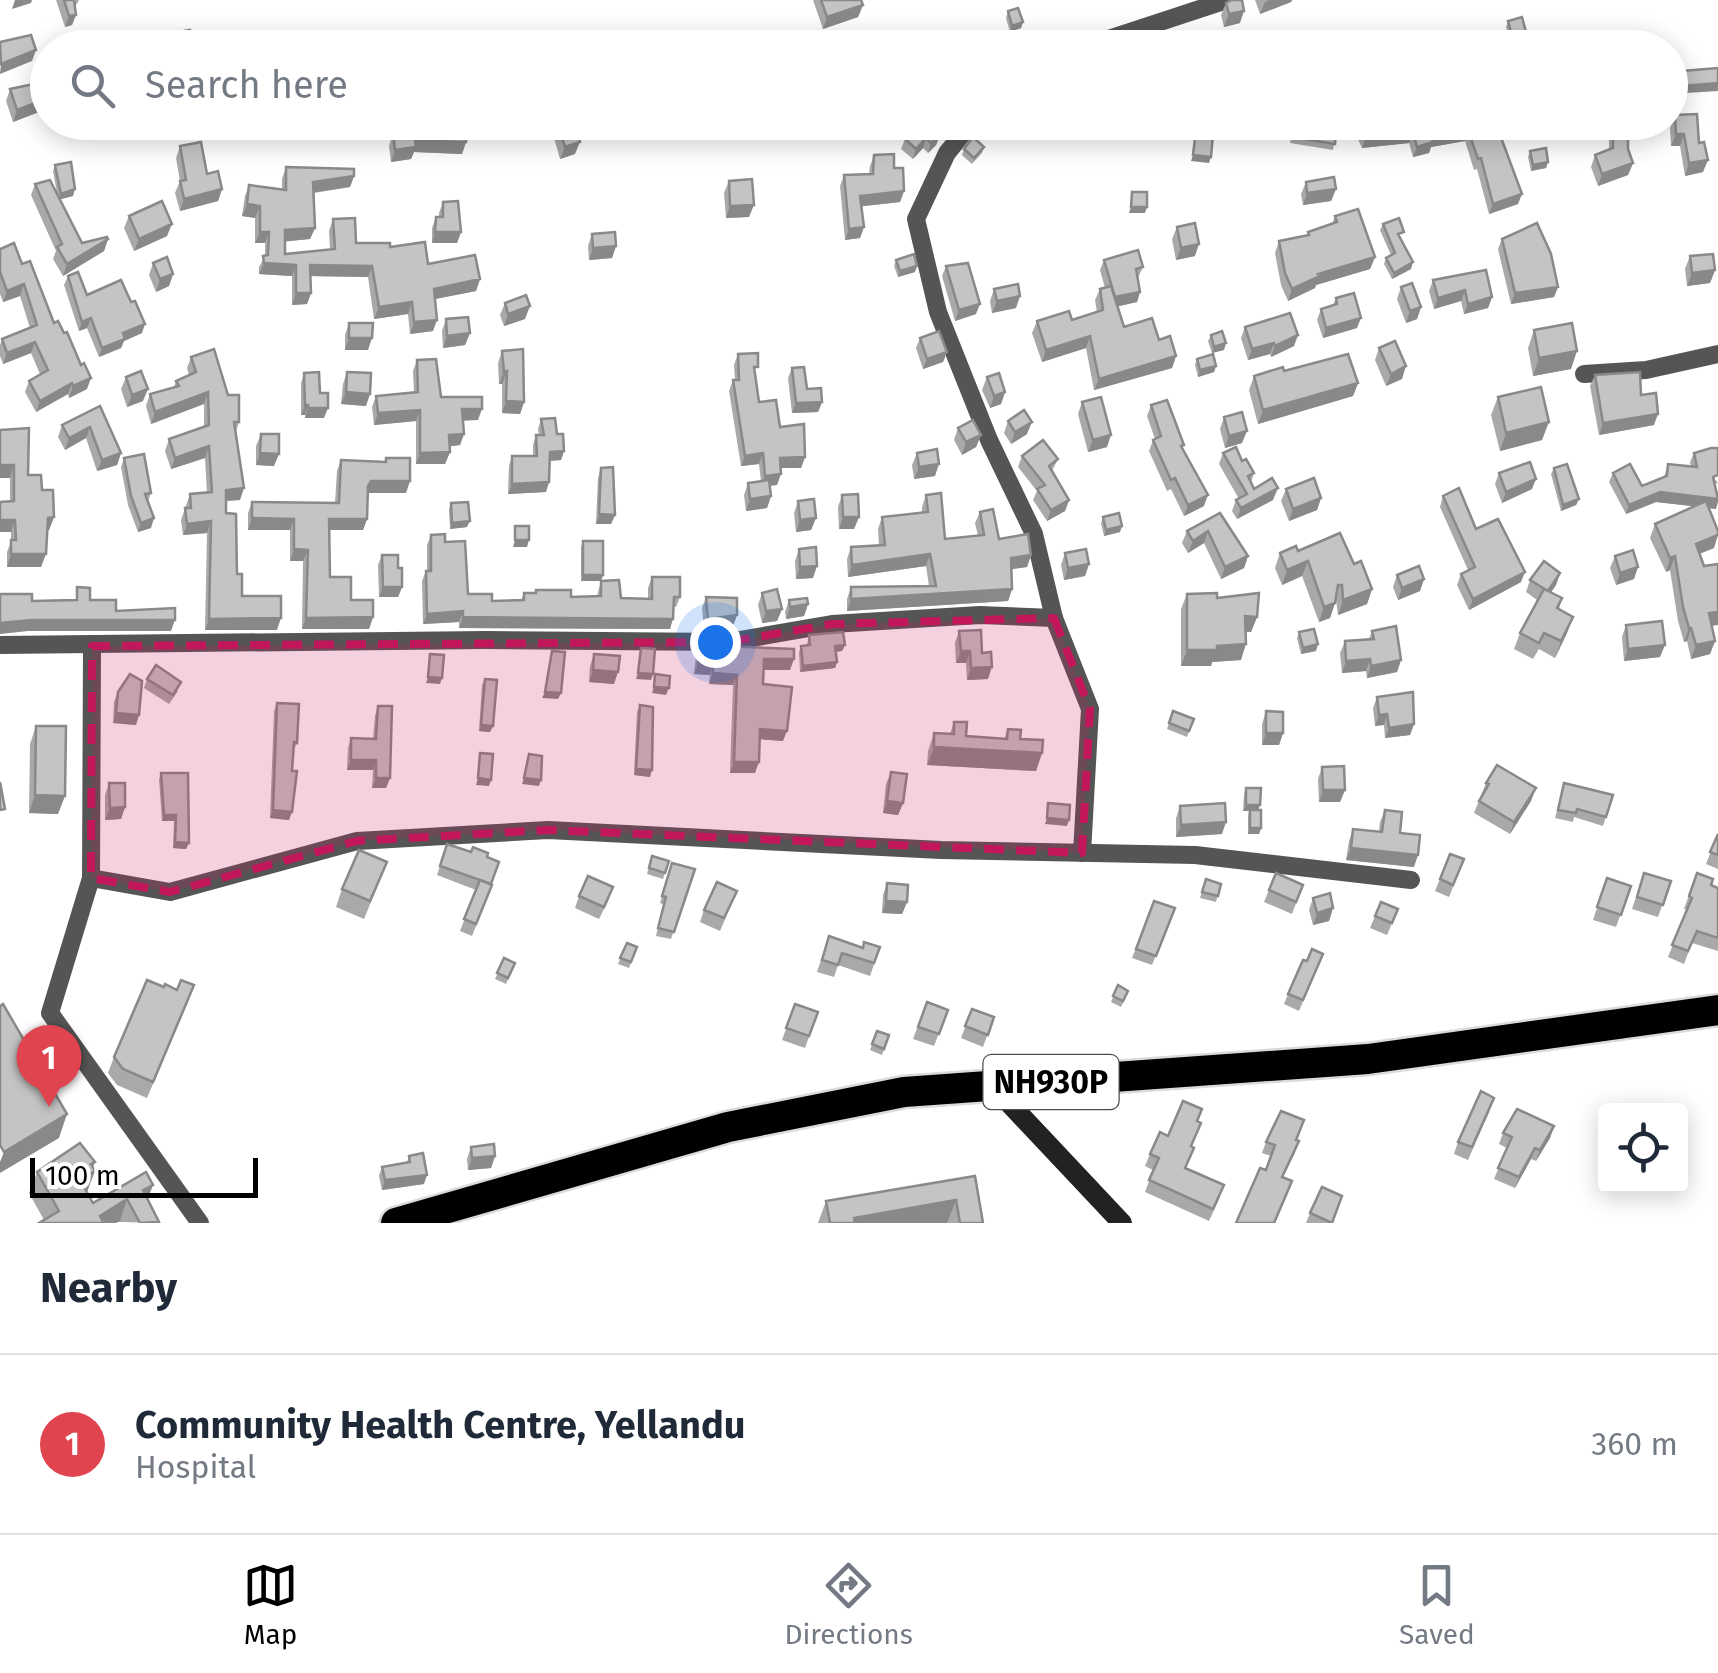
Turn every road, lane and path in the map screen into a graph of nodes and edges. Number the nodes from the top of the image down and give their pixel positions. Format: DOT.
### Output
graph roads {
  1 [pos="1227,0"];
  2 [pos="1136,30"];
  3 [pos="957,140"];
  4 [pos="1718,354"];
  5 [pos="1584,374"];
  6 [pos="1054,618"];
  7 [pos="0,645"];
  8 [pos="92,646"];
  9 [pos="1082,853"];
  10 [pos="91,878"];
  11 [pos="1410,880"];
  12 [pos="1718,1010"];
  13 [pos="994,1086"];
  14 [pos="200,1223"];
  15 [pos="396,1223"];
  16 [pos="1122,1223"];
  1 -- 2 [label="street"];
  3 -- 6 [label="street"];
  4 -- 5 [label="street"];
  6 -- 8 [label="street"];
  6 -- 9 [label="street"];
  7 -- 8 [label="street"];
  8 -- 10 [label="street"];
  9 -- 10 [label="street"];
  9 -- 11 [label="street"];
  10 -- 14 [label="street"];
  12 -- 13 [label="highway, NH930P"];
  13 -- 15 [label="highway, NH930P"];
  13 -- 16 [label="street"];
}
